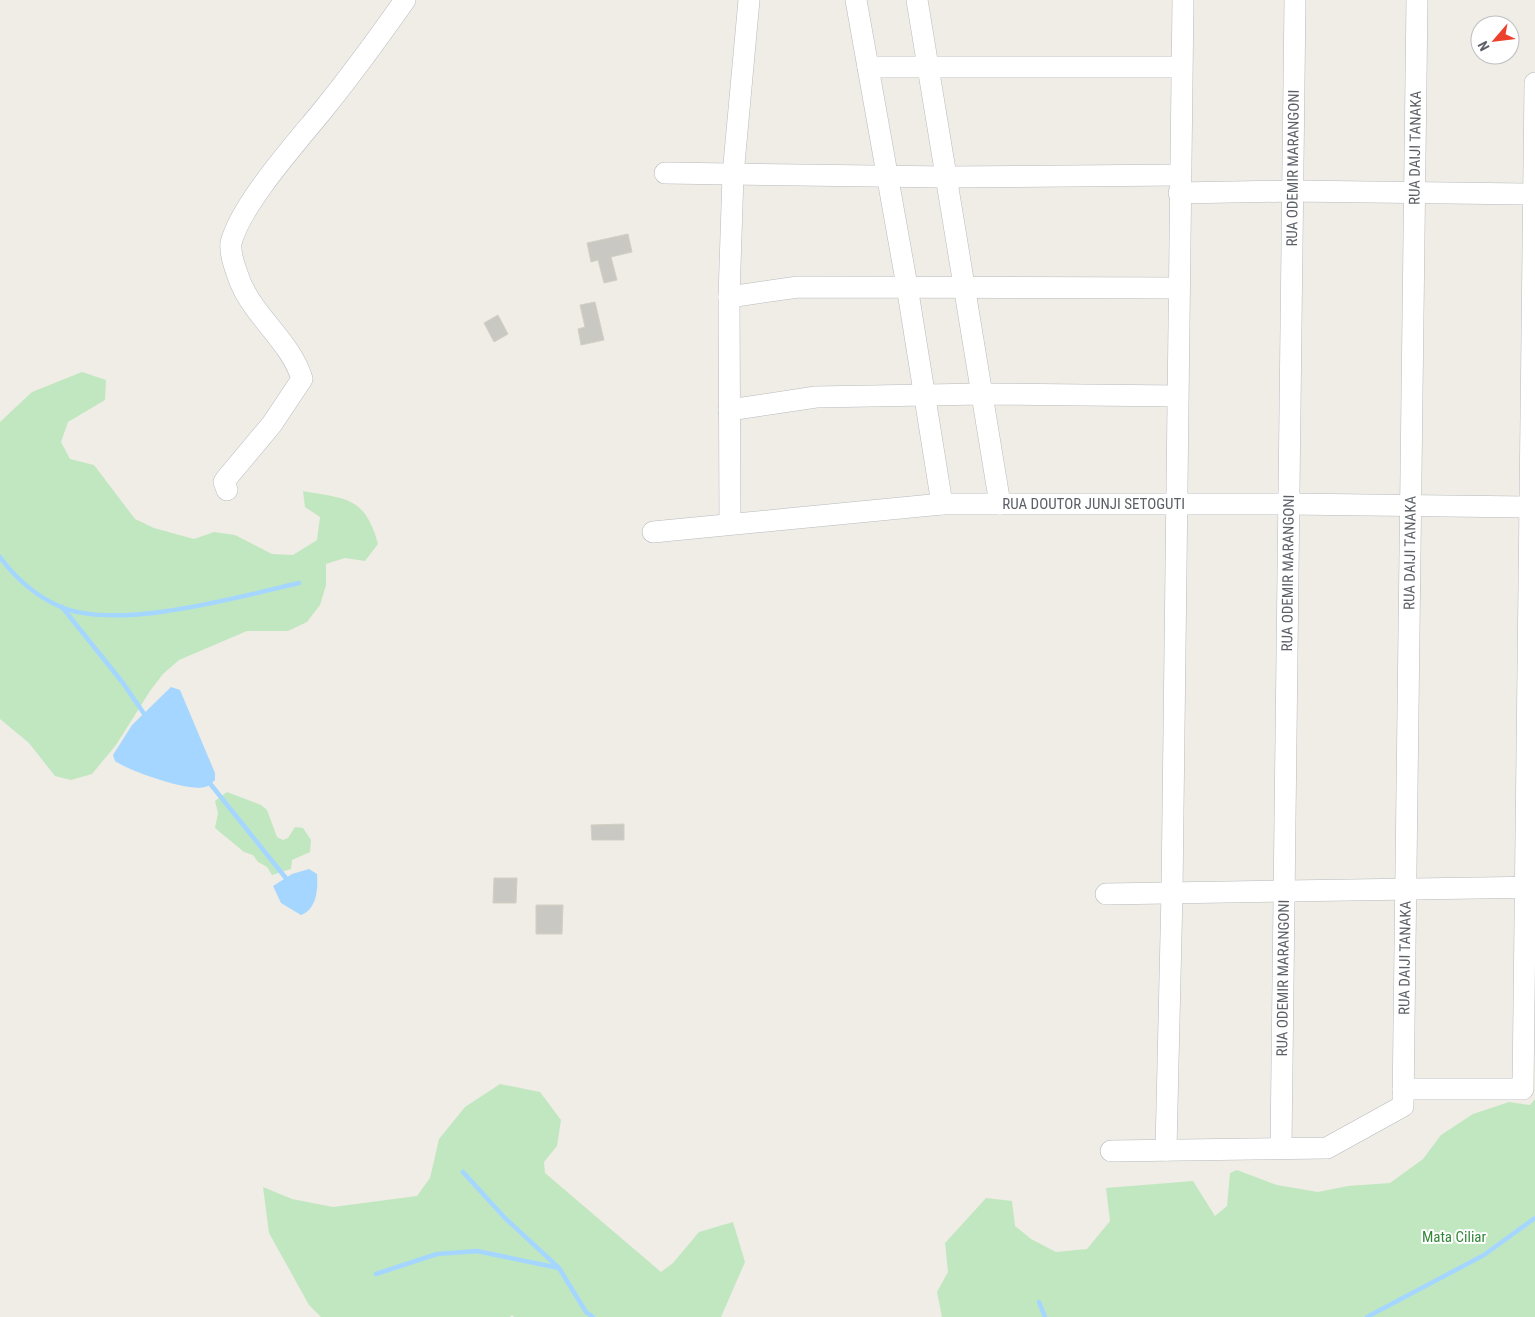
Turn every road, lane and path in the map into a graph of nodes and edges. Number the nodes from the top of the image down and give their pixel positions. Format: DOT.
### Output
graph roads {
  1 [pos="405,0"];
  2 [pos="749,0"];
  3 [pos="856,0"];
  4 [pos="916,0"];
  5 [pos="1183,0"];
  6 [pos="1295,0"];
  7 [pos="1417,0"];
  8 [pos="928,66"];
  9 [pos="868,67"];
  10 [pos="1181,67"];
  11 [pos="1535,83"];
  12 [pos="665,173"];
  13 [pos="733,175"];
  14 [pos="888,175"];
  15 [pos="946,177"];
  16 [pos="1179,184"];
  17 [pos="1293,191"];
  18 [pos="1414,192"];
  19 [pos="1534,194"];
  20 [pos="907,286"];
  21 [pos="964,287"];
  22 [pos="1178,288"];
  23 [pos="729,297"];
  24 [pos="982,394"];
  25 [pos="923,395"];
  26 [pos="1177,396"];
  27 [pos="729,410"];
  28 [pos="227,490"];
  29 [pos="942,504"];
  30 [pos="1000,504"];
  31 [pos="1176,504"];
  32 [pos="1289,504"];
  33 [pos="1410,505"];
  34 [pos="1533,507"];
  35 [pos="730,523"];
  36 [pos="654,532"];
  37 [pos="1530,888"];
  38 [pos="1406,889"];
  39 [pos="1285,890"];
  40 [pos="1172,892"];
  41 [pos="1106,894"];
  42 [pos="1403,1098"];
  43 [pos="1282,1147"];
  44 [pos="1166,1150"];
  45 [pos="1111,1152"];
  1 -- 28 [label="street"];
  2 -- 13 [label="street"];
  3 -- 9 [label="street"];
  4 -- 8 [label="street"];
  5 -- 10 [label="street"];
  6 -- 17 [label="street, RUA ODEMIR MARANGONI"];
  7 -- 18 [label="street, RUA DAIJI TANAKA"];
  8 -- 9 [label="street"];
  8 -- 10 [label="street"];
  8 -- 15 [label="street"];
  9 -- 14 [label="street"];
  10 -- 16 [label="street"];
  11 -- 19 [label="street"];
  12 -- 13 [label="street"];
  13 -- 14 [label="street"];
  13 -- 23 [label="street"];
  14 -- 15 [label="street"];
  14 -- 20 [label="street"];
  15 -- 16 [label="street"];
  15 -- 21 [label="street"];
  16 -- 17 [label="street"];
  16 -- 22 [label="street"];
  17 -- 18 [label="street"];
  17 -- 32 [label="street, RUA ODEMIR MARANGONI"];
  18 -- 19 [label="street"];
  18 -- 33 [label="street, RUA DAIJI TANAKA"];
  19 -- 34 [label="street"];
  20 -- 21 [label="street"];
  20 -- 23 [label="street"];
  20 -- 25 [label="street"];
  21 -- 22 [label="street"];
  21 -- 24 [label="street"];
  22 -- 26 [label="street"];
  23 -- 27 [label="street"];
  24 -- 25 [label="street"];
  24 -- 26 [label="street"];
  24 -- 30 [label="street"];
  25 -- 27 [label="street"];
  25 -- 29 [label="street"];
  26 -- 31 [label="street"];
  27 -- 35 [label="street"];
  29 -- 30 [label="street, RUA DOUTOR JUNJI SETOGUTI"];
  29 -- 35 [label="street, RUA DOUTOR JUNJI SETOGUTI"];
  30 -- 31 [label="street, RUA DOUTOR JUNJI SETOGUTI"];
  31 -- 32 [label="street, RUA DOUTOR JUNJI SETOGUTI"];
  31 -- 40 [label="street"];
  32 -- 33 [label="street, RUA DOUTOR JUNJI SETOGUTI"];
  32 -- 39 [label="street, RUA ODEMIR MARANGONI"];
  33 -- 34 [label="street, RUA DOUTOR JUNJI SETOGUTI"];
  33 -- 38 [label="street, RUA DAIJI TANAKA"];
  34 -- 37 [label="street"];
  35 -- 36 [label="street, RUA DOUTOR JUNJI SETOGUTI"];
  37 -- 38 [label="street"];
  37 -- 42 [label="street"];
  38 -- 39 [label="street"];
  38 -- 42 [label="street, RUA DAIJI TANAKA"];
  39 -- 40 [label="street"];
  39 -- 43 [label="street, RUA ODEMIR MARANGONI"];
  40 -- 41 [label="street"];
  40 -- 44 [label="street"];
  42 -- 43 [label="street"];
  43 -- 44 [label="street"];
  44 -- 45 [label="street"];
}
